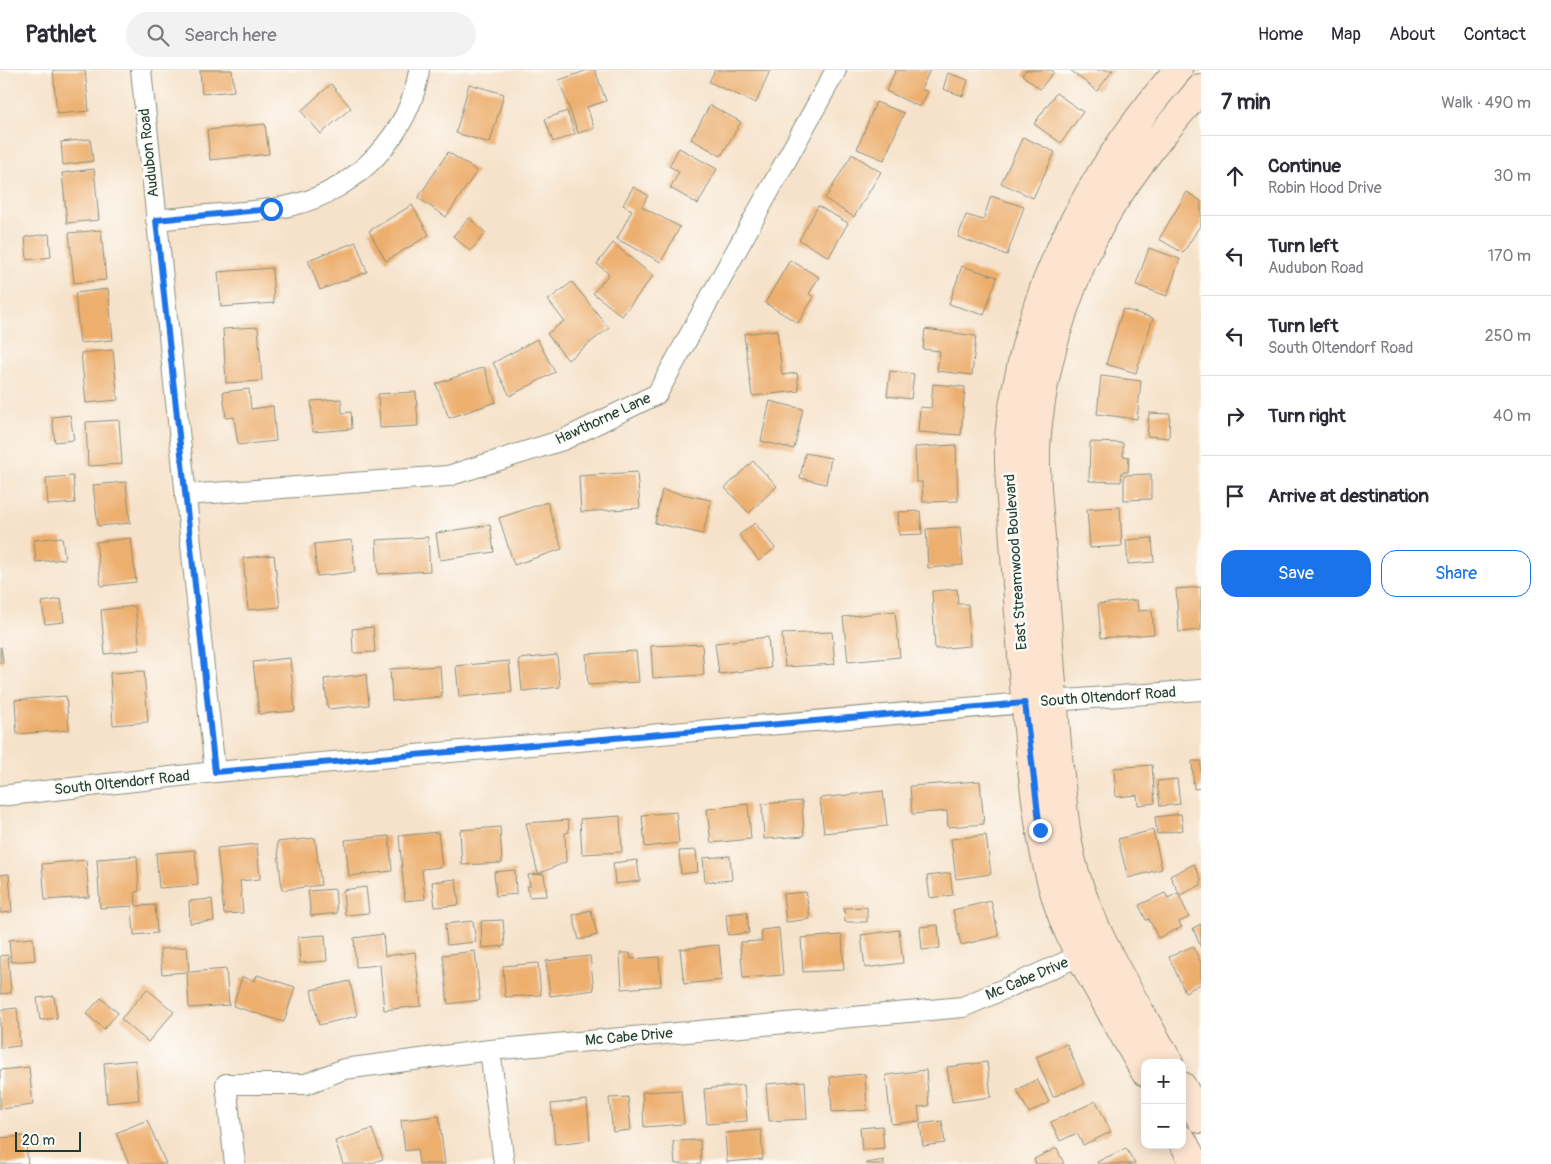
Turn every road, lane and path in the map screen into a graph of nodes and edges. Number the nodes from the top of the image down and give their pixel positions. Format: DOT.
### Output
graph roads {
  1 [pos="141,70"];
  2 [pos="419,70"];
  3 [pos="836,70"];
  4 [pos="1178,70"];
  5 [pos="1201,88"];
  6 [pos="156,220"];
  7 [pos="186,495"];
  8 [pos="1201,690"];
  9 [pos="1053,702"];
  10 [pos="1025,703"];
  11 [pos="215,772"];
  12 [pos="0,796"];
  13 [pos="1092,950"];
  14 [pos="490,1050"];
  15 [pos="1166,1059"];
  16 [pos="1141,1063"];
  17 [pos="1186,1093"];
  18 [pos="1201,1119"];
  19 [pos="1186,1147"];
  20 [pos="235,1164"];
  21 [pos="504,1164"];
  22 [pos="1195,1164"];
  1 -- 6 [label="street, Audubon Road"];
  2 -- 6 [label="street"];
  3 -- 7 [label="street, Hawthorne Lane"];
  4 -- 10 [label="street, East Streamwood Boulevard"];
  5 -- 9 [label="street, East Streamwood Boulevard"];
  6 -- 7 [label="street, Audubon Road"];
  7 -- 11 [label="street, Audubon Road"];
  8 -- 9 [label="street, South Oltendorf Road"];
  9 -- 10 [label="street, South Oltendorf Road"];
  9 -- 13 [label="street, East Streamwood Boulevard"];
  10 -- 11 [label="street, South Oltendorf Road"];
  10 -- 13 [label="street, East Streamwood Boulevard"];
  11 -- 12 [label="street, South Oltendorf Road"];
  13 -- 14 [label="street, Mc Cabe Drive"];
  13 -- 15 [label="street, East Streamwood Boulevard"];
  13 -- 16 [label="street, East Streamwood Boulevard"];
  14 -- 20 [label="street, Mc Cabe Drive"];
  14 -- 21 [label="street"];
  17 -- 18 [label="street"];
  19 -- 22 [label="street"];
}
